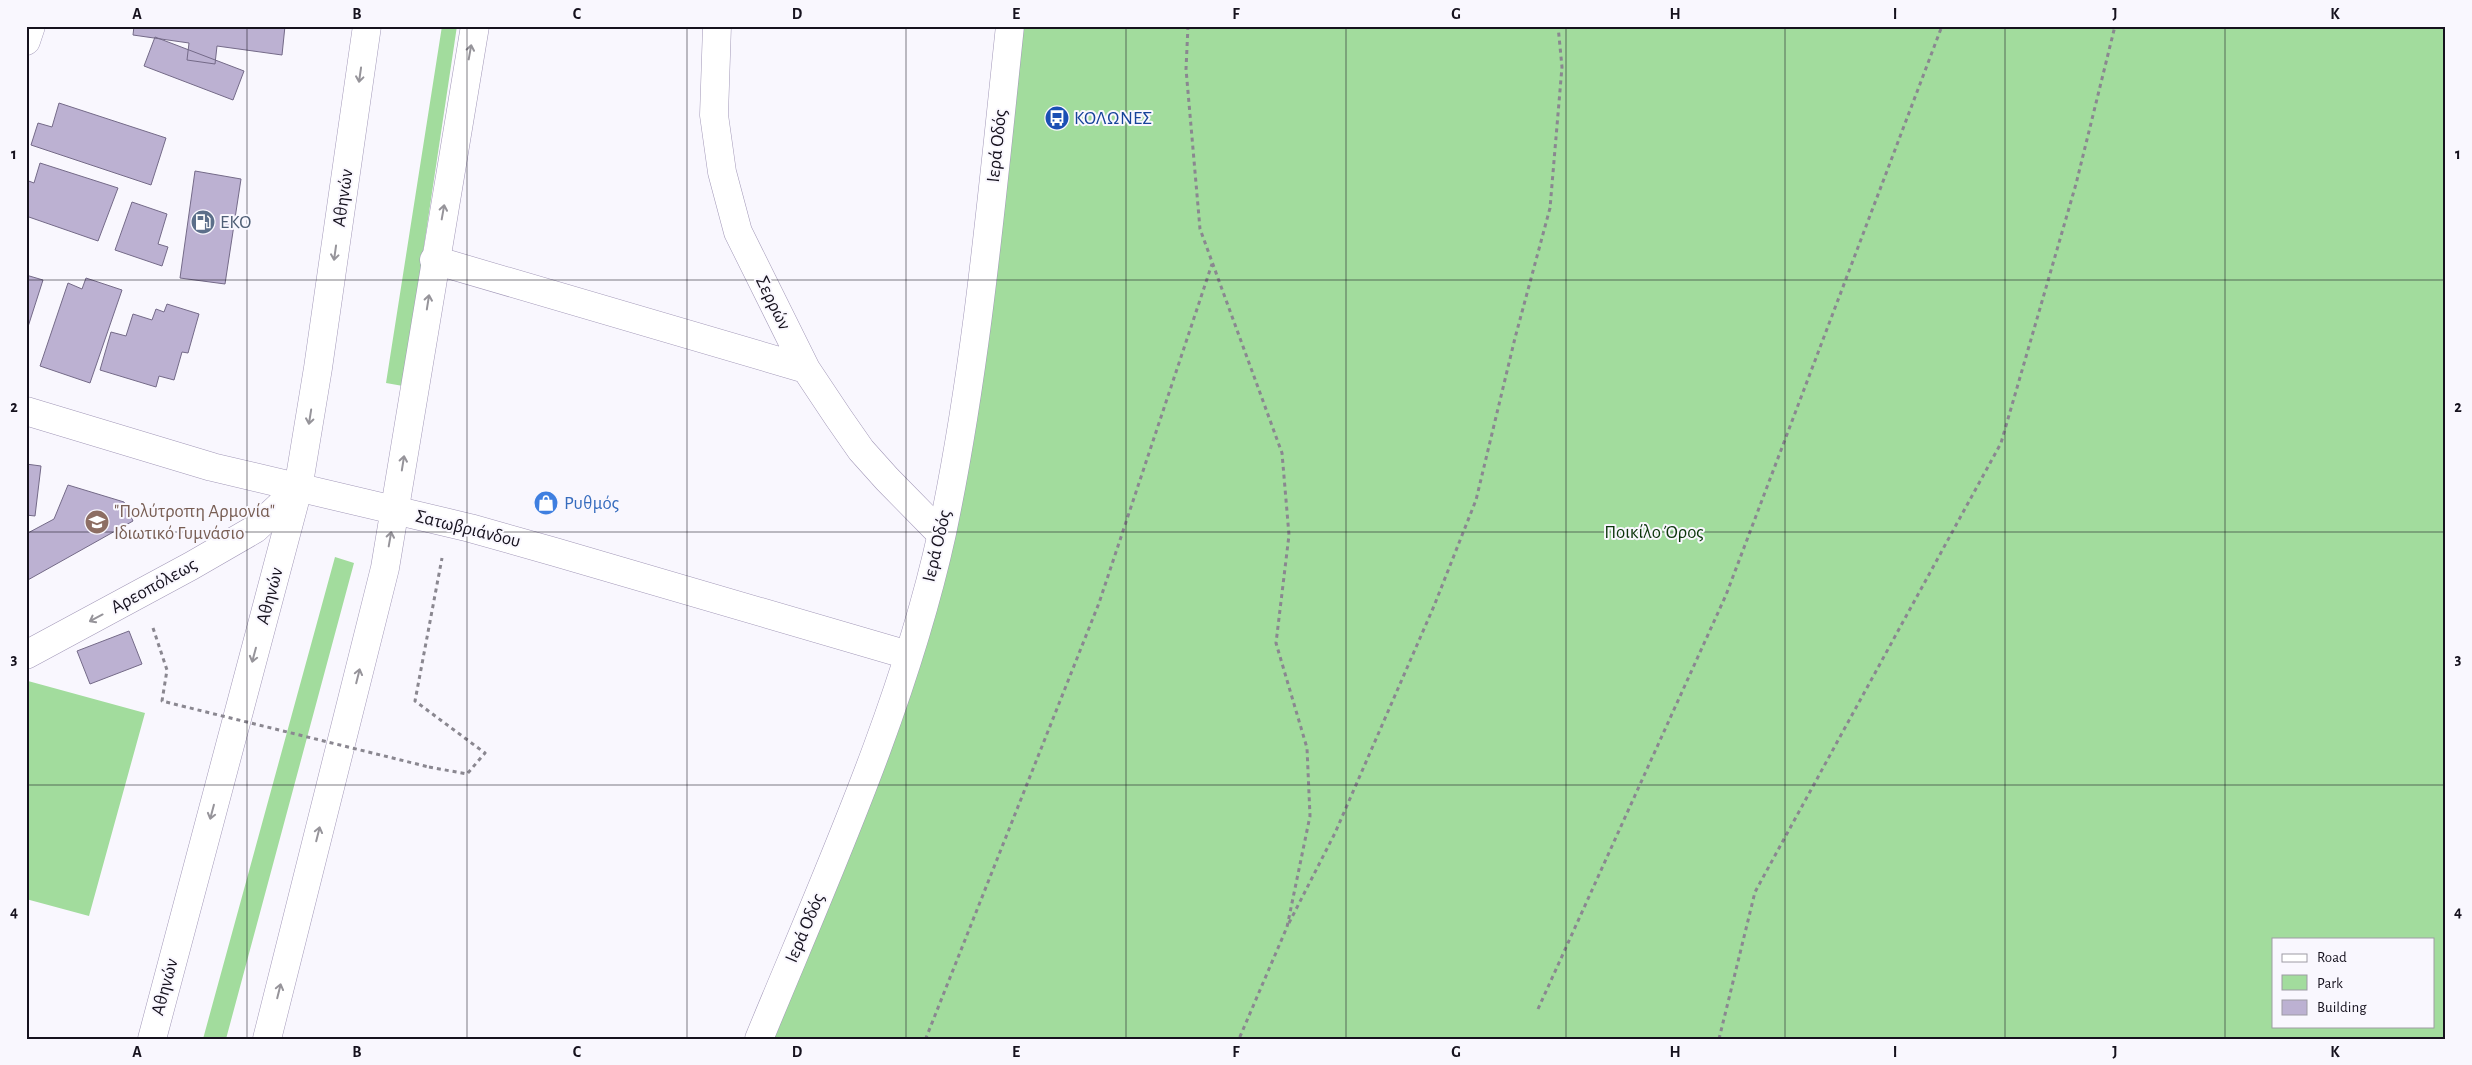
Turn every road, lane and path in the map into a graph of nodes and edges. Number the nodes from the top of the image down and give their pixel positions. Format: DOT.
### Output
graph roads {
  1 [pos="31,26"];
  2 [pos="367,26"];
  3 [pos="474,26"];
  4 [pos="717,26"];
  5 [pos="1010,26"];
  6 [pos="1188,26"];
  7 [pos="1558,26"];
  8 [pos="1942,26"];
  9 [pos="2115,26"];
  10 [pos="26,41"];
  11 [pos="434,260"];
  12 [pos="1212,263"];
  13 [pos="806,369"];
  14 [pos="26,411"];
  15 [pos="298,489"];
  16 [pos="395,511"];
  17 [pos="449,524"];
  18 [pos="941,534"];
  19 [pos="134,598"];
  20 [pos="26,655"];
  21 [pos="908,655"];
  22 [pos="1286,927"];
  23 [pos="1538,1009"];
  24 [pos="152,1039"];
  25 [pos="267,1039"];
  26 [pos="758,1039"];
  27 [pos="928,1039"];
  28 [pos="1239,1039"];
  29 [pos="1719,1039"];
  1 -- 10 [label="main road"];
  2 -- 15 [label="main road, Αθηνών, one-way"];
  11 -- 3 [label="main road, one-way"];
  4 -- 13 [label="main road, Σερρών"];
  5 -- 18 [label="main road, Ιερά Οδός"];
  6 -- 12 [label="path"];
  7 -- 22 [label="path"];
  8 -- 23 [label="path"];
  9 -- 29 [label="path"];
  11 -- 13 [label="main road"];
  16 -- 11 [label="main road, one-way"];
  12 -- 22 [label="path"];
  12 -- 27 [label="path"];
  13 -- 18 [label="main road, Σερρών"];
  14 -- 15 [label="main road, Σατωβριάνδου"];
  15 -- 16 [label="main road, Σατωβριάνδου"];
  15 -- 19 [label="main road, Αρεοπόλεως"];
  15 -- 24 [label="main road, Αθηνών, one-way"];
  16 -- 17 [label="main road, Σατωβριάνδου"];
  25 -- 16 [label="main road, one-way"];
  17 -- 19 [label="path, bridge"];
  17 -- 21 [label="main road, Σατωβριάνδου"];
  18 -- 21 [label="main road, Ιερά Οδός"];
  19 -- 20 [label="main road, Αρεοπόλεως, one-way"];
  21 -- 26 [label="main road, Ιερά Οδός"];
  22 -- 28 [label="path"];
}
